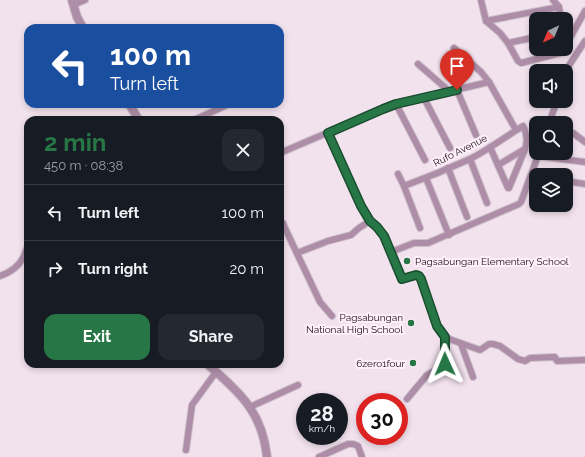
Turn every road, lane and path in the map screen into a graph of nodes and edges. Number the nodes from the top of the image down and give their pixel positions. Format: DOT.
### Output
graph roads {
  1 [pos="86,0"];
  2 [pos="481,0"];
  3 [pos="553,0"];
  4 [pos="72,3"];
  5 [pos="559,7"];
  6 [pos="585,11"];
  7 [pos="560,12"];
  8 [pos="486,21"];
  9 [pos="81,24"];
  10 [pos="573,32"];
  11 [pos="529,38"];
  12 [pos="585,41"];
  13 [pos="508,43"];
  14 [pos="454,48"];
  15 [pos="545,56"];
  16 [pos="418,64"];
  17 [pos="570,64"];
  18 [pos="489,82"];
  19 [pos="457,90"];
  20 [pos="449,91"];
  21 [pos="424,98"];
  22 [pos="396,104"];
  23 [pos="220,108"];
  24 [pos="203,116"];
  25 [pos="516,130"];
  26 [pos="328,133"];
  27 [pos="573,133"];
  28 [pos="476,135"];
  29 [pos="585,142"];
  30 [pos="490,147"];
  31 [pos="450,148"];
  32 [pos="525,149"];
  33 [pos="284,151"];
  34 [pos="470,158"];
  35 [pos="425,160"];
  36 [pos="573,160"];
  37 [pos="585,162"];
  38 [pos="498,165"];
  39 [pos="448,168"];
  40 [pos="398,174"];
  41 [pos="426,178"];
  42 [pos="573,182"];
  43 [pos="585,184"];
  44 [pos="529,185"];
  45 [pos="404,186"];
  46 [pos="487,203"];
  47 [pos="467,217"];
  48 [pos="370,221"];
  49 [pos="284,226"];
  50 [pos="420,228"];
  51 [pos="449,235"];
  52 [pos="391,252"];
  53 [pos="24,253"];
  54 [pos="297,253"];
  55 [pos="0,276"];
  56 [pos="332,316"];
  57 [pos="445,337"];
  58 [pos="461,344"];
  59 [pos="585,360"];
  60 [pos="212,368"];
  61 [pos="216,372"];
  62 [pos="474,377"];
  63 [pos="298,385"];
  64 [pos="408,398"];
  65 [pos="250,407"];
  66 [pos="186,450"];
  67 [pos="322,456"];
  68 [pos="267,457"];
  69 [pos="362,457"];
  1 -- 4 [label="street"];
  2 -- 8 [label="street"];
  3 -- 5 [label="street"];
  4 -- 9 [label="street"];
  5 -- 7 [label="street"];
  5 -- 8 [label="street"];
  6 -- 10 [label="street"];
  8 -- 13 [label="street"];
  11 -- 13 [label="street"];
  12 -- 17 [label="street"];
  13 -- 15 [label="street"];
  14 -- 18 [label="street"];
  16 -- 20 [label="street"];
  18 -- 19 [label="street"];
  18 -- 25 [label="street"];
  19 -- 20 [label="street"];
  19 -- 28 [label="street"];
  20 -- 21 [label="street"];
  21 -- 22 [label="street"];
  21 -- 31 [label="street"];
  22 -- 26 [label="street"];
  22 -- 35 [label="street"];
  23 -- 24 [label="street"];
  25 -- 30 [label="street, Rufo Avenue"];
  25 -- 32 [label="street, Rufo Avenue"];
  26 -- 33 [label="street"];
  26 -- 48 [label="street"];
  27 -- 29 [label="street"];
  30 -- 34 [label="street, Rufo Avenue"];
  30 -- 38 [label="street"];
  32 -- 38 [label="street"];
  32 -- 38 [label="street"];
  34 -- 39 [label="street, Rufo Avenue"];
  34 -- 46 [label="street"];
  36 -- 37 [label="street"];
  39 -- 41 [label="street, Rufo Avenue"];
  39 -- 47 [label="street"];
  40 -- 45 [label="street"];
  41 -- 45 [label="street, Rufo Avenue"];
  41 -- 51 [label="street"];
  42 -- 43 [label="street"];
  44 -- 51 [label="street"];
  45 -- 50 [label="street"];
  48 -- 52 [label="street"];
  48 -- 54 [label="street"];
  49 -- 54 [label="street"];
  51 -- 52 [label="street"];
  52 -- 57 [label="street"];
  53 -- 55 [label="street"];
  54 -- 56 [label="street"];
  57 -- 58 [label="street"];
  57 -- 64 [label="street"];
  58 -- 59 [label="street"];
  58 -- 62 [label="street"];
  60 -- 61 [label="street"];
  61 -- 65 [label="street"];
  61 -- 66 [label="street"];
  63 -- 65 [label="street"];
  65 -- 68 [label="street"];
  67 -- 69 [label="street"];
}
